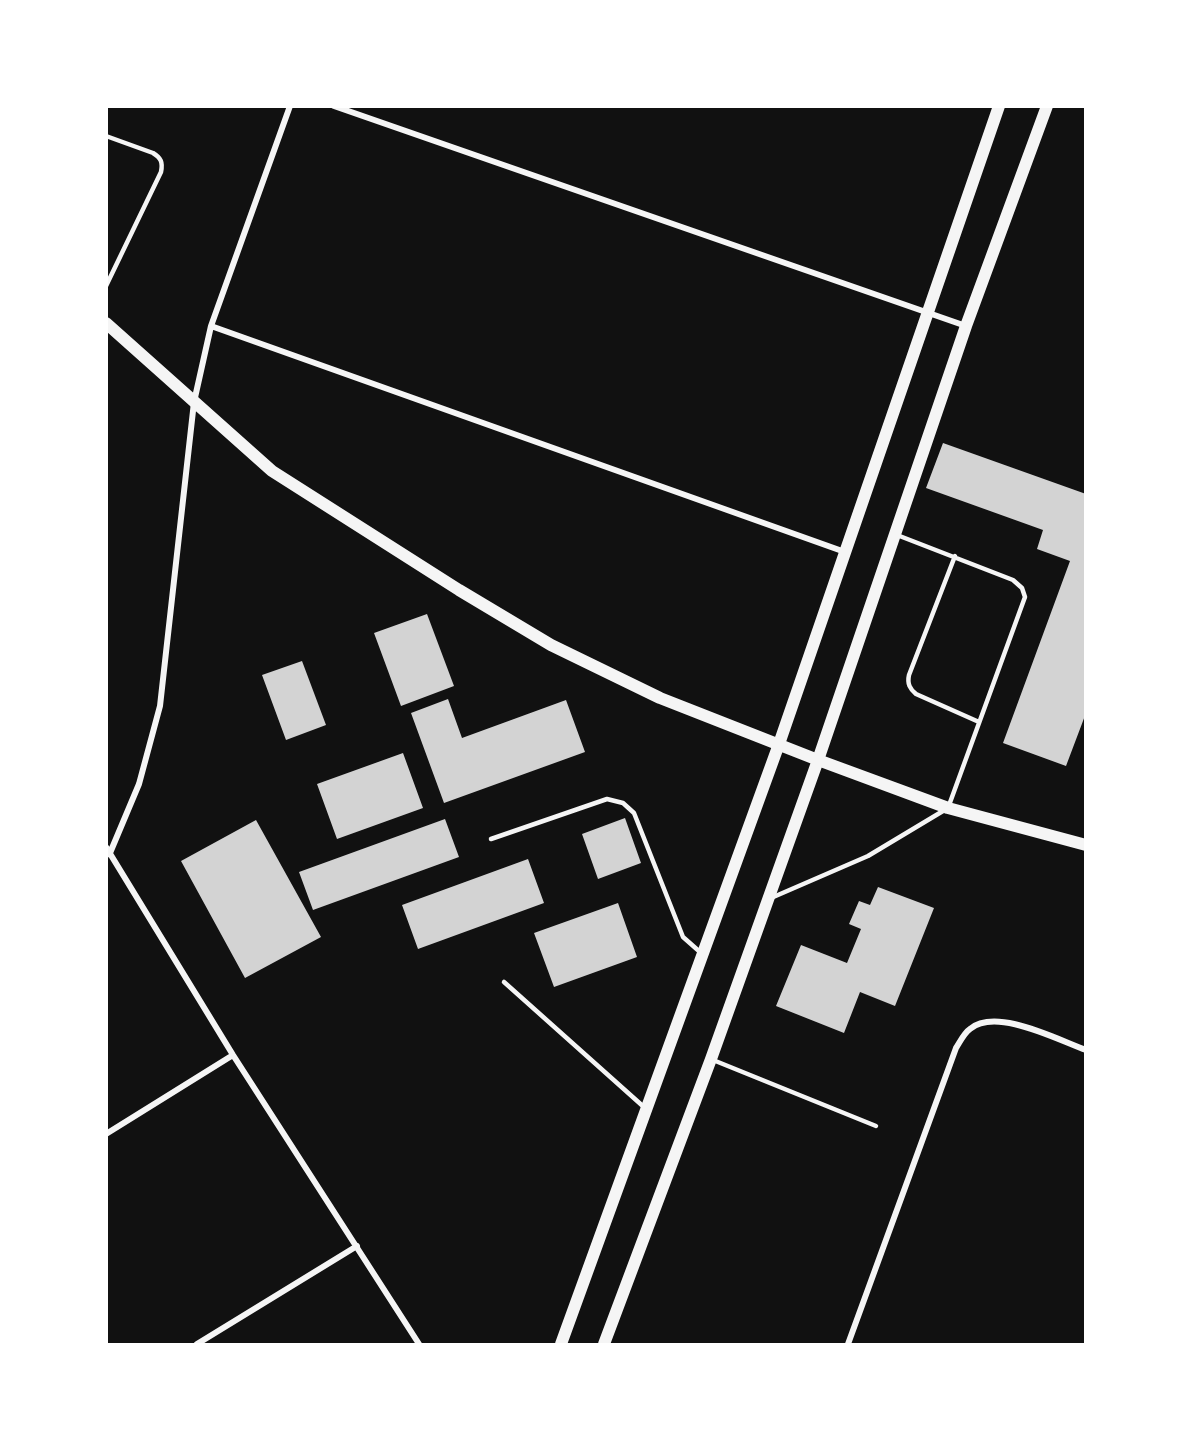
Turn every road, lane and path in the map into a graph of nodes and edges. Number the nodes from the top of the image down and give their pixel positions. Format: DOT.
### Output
graph roads {
  1 [pos="290,106"];
  2 [pos="334,106"];
  3 [pos="999,106"];
  4 [pos="1047,106"];
  5 [pos="106,136"];
  6 [pos="106,286"];
  7 [pos="928,315"];
  8 [pos="106,323"];
  9 [pos="211,326"];
  10 [pos="966,326"];
  11 [pos="194,402"];
  12 [pos="895,535"];
  13 [pos="844,552"];
  14 [pos="955,556"];
  15 [pos="979,722"];
  16 [pos="779,744"];
  17 [pos="818,760"];
  18 [pos="948,808"];
  19 [pos="492,839"];
  20 [pos="1086,845"];
  21 [pos="108,852"];
  22 [pos="768,899"];
  23 [pos="702,954"];
  24 [pos="504,982"];
  25 [pos="1086,1050"];
  26 [pos="233,1055"];
  27 [pos="711,1059"];
  28 [pos="646,1108"];
  29 [pos="876,1126"];
  30 [pos="106,1134"];
  31 [pos="357,1246"];
  32 [pos="197,1344"];
  33 [pos="419,1344"];
  34 [pos="561,1344"];
  35 [pos="604,1344"];
  36 [pos="848,1344"];
  1 -- 9 [label="street"];
  2 -- 7 [label="street"];
  3 -- 7 [label="main road"];
  4 -- 10 [label="main road"];
  5 -- 6 [label="lane"];
  7 -- 10 [label="street"];
  7 -- 13 [label="main road"];
  8 -- 11 [label="main road"];
  9 -- 11 [label="street"];
  9 -- 13 [label="street"];
  10 -- 12 [label="main road"];
  11 -- 16 [label="main road"];
  11 -- 21 [label="street"];
  12 -- 14 [label="lane"];
  12 -- 17 [label="main road"];
  13 -- 16 [label="main road"];
  14 -- 15 [label="lane"];
  14 -- 15 [label="lane"];
  15 -- 18 [label="lane"];
  16 -- 17 [label="main road"];
  16 -- 23 [label="main road"];
  17 -- 18 [label="main road"];
  17 -- 22 [label="main road"];
  18 -- 20 [label="main road"];
  18 -- 22 [label="lane"];
  19 -- 23 [label="lane"];
  21 -- 26 [label="street"];
  22 -- 27 [label="main road"];
  23 -- 28 [label="main road"];
  24 -- 28 [label="lane"];
  25 -- 36 [label="street"];
  26 -- 30 [label="street"];
  26 -- 31 [label="street"];
  27 -- 29 [label="lane"];
  27 -- 35 [label="main road"];
  28 -- 34 [label="main road"];
  31 -- 32 [label="street"];
  31 -- 33 [label="street"];
}
